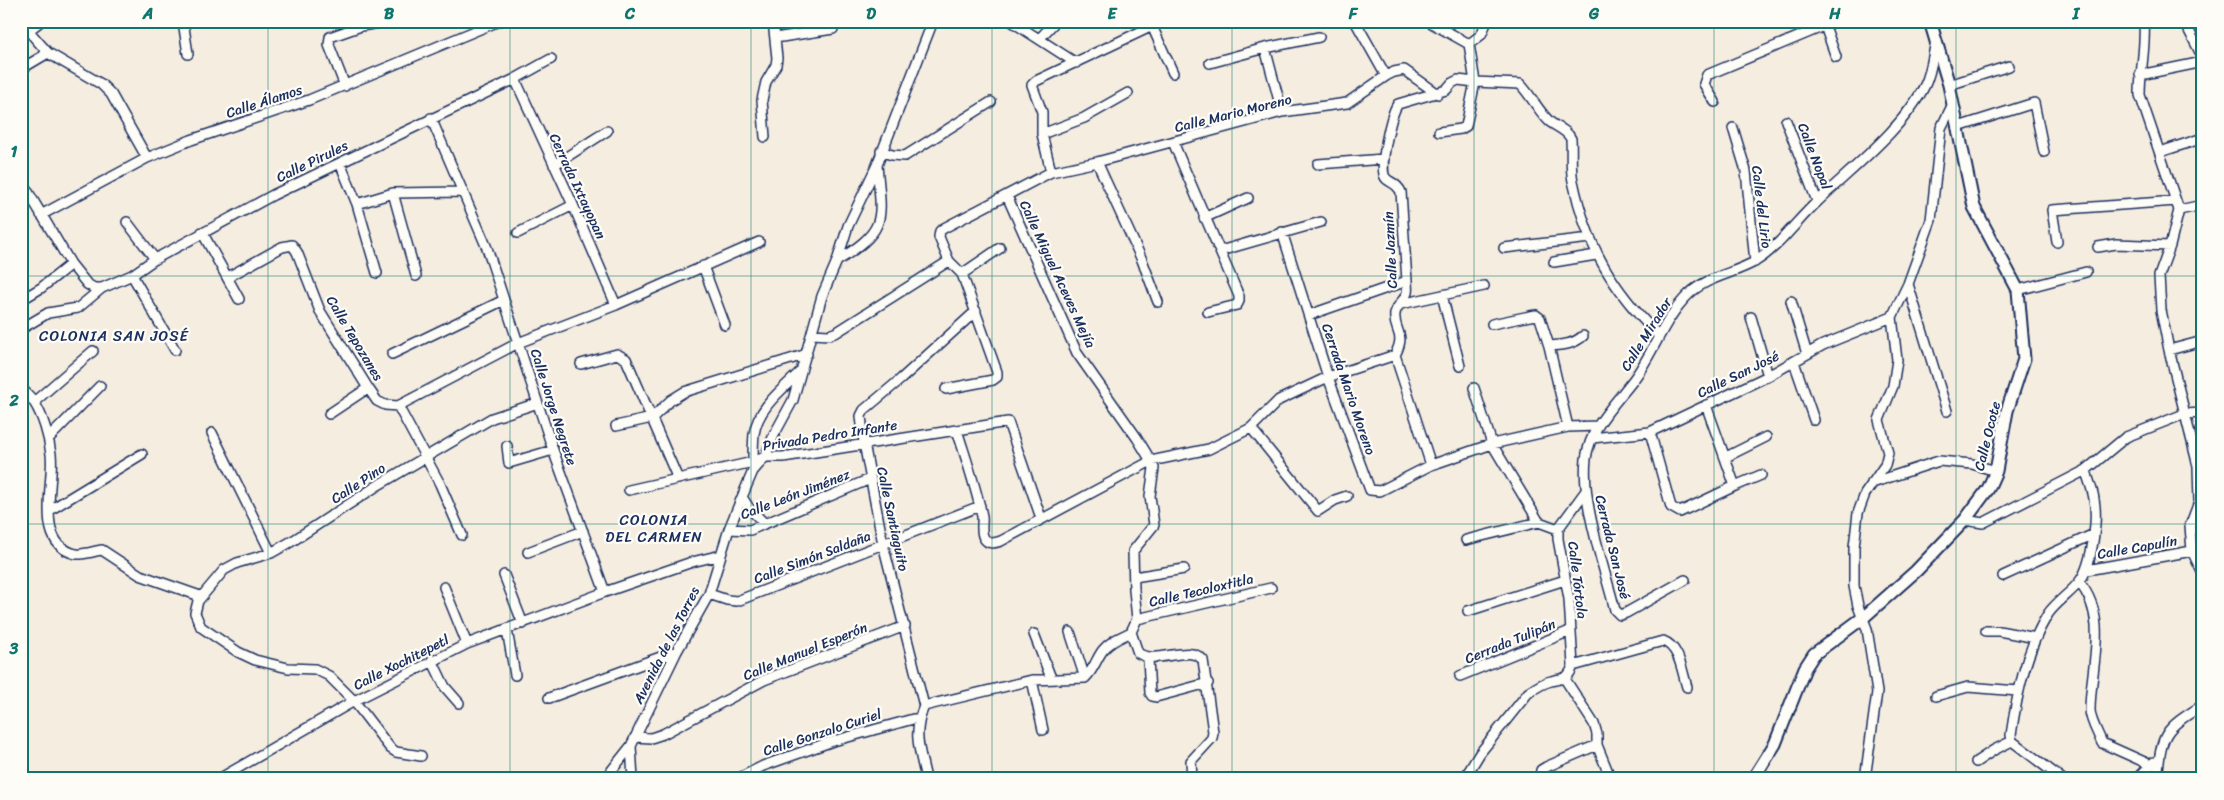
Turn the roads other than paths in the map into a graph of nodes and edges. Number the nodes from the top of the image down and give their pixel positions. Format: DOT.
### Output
graph roads {
  1 [pos="41,21"];
  2 [pos="183,21"];
  3 [pos="393,21"];
  4 [pos="498,21"];
  5 [pos="773,21"];
  6 [pos="933,21"];
  7 [pos="1011,21"];
  8 [pos="1056,21"];
  9 [pos="1163,21"];
  10 [pos="1355,21"];
  11 [pos="1428,21"];
  12 [pos="1488,21"];
  13 [pos="1836,21"];
  14 [pos="1930,21"];
  15 [pos="2144,21"];
  16 [pos="2184,21"];
  17 [pos="21,22"];
  18 [pos="1152,26"];
  19 [pos="1825,26"];
  20 [pos="833,29"];
  21 [pos="28,31"];
  22 [pos="1319,37"];
  23 [pos="775,38"];
  24 [pos="1040,38"];
  25 [pos="1936,39"];
  26 [pos="1469,44"];
  27 [pos="1265,48"];
  28 [pos="48,53"];
  29 [pos="188,54"];
  30 [pos="1836,58"];
  31 [pos="2203,58"];
  32 [pos="551,59"];
  33 [pos="2203,62"];
  34 [pos="1076,63"];
  35 [pos="1210,63"];
  36 [pos="2009,66"];
  37 [pos="21,69"];
  38 [pos="1173,73"];
  39 [pos="2140,75"];
  40 [pos="1386,76"];
  41 [pos="515,79"];
  42 [pos="1475,82"];
  43 [pos="1949,85"];
  44 [pos="345,86"];
  45 [pos="1128,94"];
  46 [pos="1438,94"];
  47 [pos="991,102"];
  48 [pos="1715,102"];
  49 [pos="1953,104"];
  50 [pos="1282,112"];
  51 [pos="431,118"];
  52 [pos="1786,121"];
  53 [pos="1958,127"];
  54 [pos="1732,128"];
  55 [pos="607,131"];
  56 [pos="1439,132"];
  57 [pos="1042,134"];
  58 [pos="765,137"];
  59 [pos="2203,138"];
  60 [pos="1173,142"];
  61 [pos="881,151"];
  62 [pos="2044,152"];
  63 [pos="2160,152"];
  64 [pos="147,158"];
  65 [pos="1384,159"];
  66 [pos="1097,162"];
  67 [pos="340,163"];
  68 [pos="1318,164"];
  69 [pos="554,165"];
  70 [pos="877,165"];
  71 [pos="1051,172"];
  72 [pos="21,180"];
  73 [pos="462,192"];
  74 [pos="393,193"];
  75 [pos="1007,196"];
  76 [pos="1248,198"];
  77 [pos="1817,201"];
  78 [pos="357,204"];
  79 [pos="573,205"];
  80 [pos="2178,205"];
  81 [pos="2203,205"];
  82 [pos="41,215"];
  83 [pos="1204,218"];
  84 [pos="127,222"];
  85 [pos="1321,222"];
  86 [pos="202,232"];
  87 [pos="1282,232"];
  88 [pos="518,233"];
  89 [pos="1590,238"];
  90 [pos="758,242"];
  91 [pos="2057,242"];
  92 [pos="2170,246"];
  93 [pos="2098,247"];
  94 [pos="1000,248"];
  95 [pos="1504,248"];
  96 [pos="1220,251"];
  97 [pos="1596,254"];
  98 [pos="155,259"];
  99 [pos="949,261"];
  100 [pos="837,262"];
  101 [pos="1554,262"];
  102 [pos="1755,262"];
  103 [pos="71,264"];
  104 [pos="703,266"];
  105 [pos="2086,272"];
  106 [pos="377,274"];
  107 [pos="962,274"];
  108 [pos="132,275"];
  109 [pos="416,276"];
  110 [pos="228,277"];
  111 [pos="1407,282"];
  112 [pos="1908,284"];
  113 [pos="1484,286"];
  114 [pos="102,288"];
  115 [pos="2018,290"];
  116 [pos="1442,295"];
  117 [pos="239,299"];
  118 [pos="21,300"];
  119 [pos="504,300"];
  120 [pos="1791,301"];
  121 [pos="1158,302"];
  122 [pos="1401,304"];
  123 [pos="616,305"];
  124 [pos="976,311"];
  125 [pos="1208,312"];
  126 [pos="1309,315"];
  127 [pos="1751,317"];
  128 [pos="1892,317"];
  129 [pos="1492,324"];
  130 [pos="725,325"];
  131 [pos="21,329"];
  132 [pos="812,334"];
  133 [pos="1583,336"];
  134 [pos="1659,336"];
  135 [pos="2203,342"];
  136 [pos="518,343"];
  137 [pos="1549,346"];
  138 [pos="175,350"];
  139 [pos="2169,350"];
  140 [pos="93,351"];
  141 [pos="392,354"];
  142 [pos="807,354"];
  143 [pos="1807,354"];
  144 [pos="1395,355"];
  145 [pos="1794,362"];
  146 [pos="581,364"];
  147 [pos="1460,366"];
  148 [pos="801,371"];
  149 [pos="1768,376"];
  150 [pos="1328,377"];
  151 [pos="100,386"];
  152 [pos="21,388"];
  153 [pos="368,388"];
  154 [pos="1474,388"];
  155 [pos="946,389"];
  156 [pos="34,402"];
  157 [pos="538,403"];
  158 [pos="1706,405"];
  159 [pos="398,406"];
  160 [pos="1947,411"];
  161 [pos="2203,413"];
  162 [pos="329,414"];
  163 [pos="2184,414"];
  164 [pos="652,418"];
  165 [pos="1814,420"];
  166 [pos="616,426"];
  167 [pos="1597,426"];
  168 [pos="1568,427"];
  169 [pos="1251,428"];
  170 [pos="957,430"];
  171 [pos="212,432"];
  172 [pos="1650,432"];
  173 [pos="1766,437"];
  174 [pos="48,438"];
  175 [pos="1592,438"];
  176 [pos="864,443"];
  177 [pos="1492,444"];
  178 [pos="507,446"];
  179 [pos="552,450"];
  180 [pos="142,454"];
  181 [pos="426,457"];
  182 [pos="765,457"];
  183 [pos="1726,457"];
  184 [pos="1151,461"];
  185 [pos="1431,464"];
  186 [pos="753,466"];
  187 [pos="2086,470"];
  188 [pos="1996,471"];
  189 [pos="1761,475"];
  190 [pos="678,479"];
  191 [pos="870,479"];
  192 [pos="1872,483"];
  193 [pos="1734,486"];
  194 [pos="629,490"];
  195 [pos="1585,492"];
  196 [pos="742,496"];
  197 [pos="1347,496"];
  198 [pos="2201,502"];
  199 [pos="980,506"];
  200 [pos="50,510"];
  201 [pos="1041,518"];
  202 [pos="1965,520"];
  203 [pos="1540,522"];
  204 [pos="764,523"];
  205 [pos="1558,529"];
  206 [pos="729,530"];
  207 [pos="583,531"];
  208 [pos="2094,534"];
  209 [pos="462,536"];
  210 [pos="1466,540"];
  211 [pos="883,544"];
  212 [pos="2192,551"];
  213 [pos="528,552"];
  214 [pos="271,553"];
  215 [pos="721,555"];
  216 [pos="1184,569"];
  217 [pos="2087,570"];
  218 [pos="2203,574"];
  219 [pos="504,575"];
  220 [pos="2002,576"];
  221 [pos="1134,577"];
  222 [pos="1565,580"];
  223 [pos="1684,580"];
  224 [pos="2079,582"];
  225 [pos="444,587"];
  226 [pos="1270,588"];
  227 [pos="605,592"];
  228 [pos="709,594"];
  229 [pos="200,596"];
  230 [pos="1468,611"];
  231 [pos="1864,618"];
  232 [pos="1137,619"];
  233 [pos="523,624"];
  234 [pos="905,626"];
  235 [pos="508,630"];
  236 [pos="1570,631"];
  237 [pos="1986,631"];
  238 [pos="1070,632"];
  239 [pos="1131,632"];
  240 [pos="1034,634"];
  241 [pos="2036,638"];
  242 [pos="467,644"];
  243 [pos="677,651"];
  244 [pos="1148,659"];
  245 [pos="432,660"];
  246 [pos="1573,666"];
  247 [pos="515,674"];
  248 [pos="1460,676"];
  249 [pos="1051,678"];
  250 [pos="1085,678"];
  251 [pos="1565,679"];
  252 [pos="1032,680"];
  253 [pos="1208,683"];
  254 [pos="1687,687"];
  255 [pos="2018,691"];
  256 [pos="1936,696"];
  257 [pos="549,698"];
  258 [pos="354,701"];
  259 [pos="459,703"];
  260 [pos="2203,705"];
  261 [pos="924,706"];
  262 [pos="918,719"];
  263 [pos="1044,730"];
  264 [pos="633,742"];
  265 [pos="2012,742"];
  266 [pos="1596,745"];
  267 [pos="421,756"];
  268 [pos="2159,757"];
  269 [pos="1976,762"];
  270 [pos="2151,765"];
  271 [pos="1608,772"];
  272 [pos="1465,778"];
  273 [pos="219,779"];
  274 [pos="608,779"];
  275 [pos="633,779"];
  276 [pos="737,779"];
  277 [pos="926,779"];
  278 [pos="1192,779"];
  279 [pos="1540,779"];
  280 [pos="1753,779"];
  281 [pos="1865,779"];
  282 [pos="2062,779"];
  283 [pos="2137,779"];
  284 [pos="2157,779"];
  1 -- 21 [label="street"];
  2 -- 29 [label="street"];
  3 -- 44 [label="street"];
  4 -- 44 [label="street, Calle Álamos"];
  5 -- 23 [label="street"];
  6 -- 61 [label="street, Avenida de las Torres"];
  7 -- 24 [label="street"];
  8 -- 24 [label="street"];
  9 -- 18 [label="street"];
  10 -- 40 [label="street"];
  11 -- 26 [label="street"];
  12 -- 26 [label="street"];
  13 -- 19 [label="street"];
  14 -- 25 [label="street, Calle Ocote"];
  15 -- 39 [label="street"];
  16 -- 31 [label="street"];
  17 -- 21 [label="street"];
  18 -- 34 [label="street"];
  18 -- 38 [label="street"];
  19 -- 30 [label="street"];
  19 -- 48 [label="street"];
  20 -- 23 [label="street"];
  21 -- 28 [label="street"];
  22 -- 27 [label="street"];
  23 -- 58 [label="street"];
  24 -- 34 [label="street"];
  25 -- 43 [label="street, Calle Ocote"];
  25 -- 77 [label="street, Calle Mirador"];
  26 -- 42 [label="street"];
  27 -- 35 [label="street"];
  27 -- 50 [label="street"];
  28 -- 37 [label="street"];
  28 -- 64 [label="street"];
  32 -- 41 [label="street, Calle Pirules"];
  33 -- 39 [label="street"];
  34 -- 57 [label="street"];
  36 -- 43 [label="street"];
  39 -- 63 [label="street"];
  40 -- 46 [label="street, Calle Mario Moreno"];
  40 -- 50 [label="street, Calle Mario Moreno"];
  41 -- 51 [label="street, Calle Pirules"];
  41 -- 69 [label="street, Cerrada Ixtayopan"];
  42 -- 46 [label="street"];
  42 -- 56 [label="street"];
  42 -- 89 [label="street"];
  43 -- 49 [label="street, Calle Ocote"];
  44 -- 64 [label="street, Calle Álamos"];
  45 -- 57 [label="street"];
  46 -- 65 [label="street"];
  47 -- 61 [label="street"];
  49 -- 53 [label="street, Calle Ocote"];
  49 -- 112 [label="street"];
  50 -- 60 [label="street, Calle Mario Moreno"];
  51 -- 67 [label="street, Calle Pirules"];
  51 -- 73 [label="street, Calle Jorge Negrete"];
  52 -- 77 [label="street, Calle Nopal"];
  53 -- 62 [label="street"];
  53 -- 115 [label="street, Calle Ocote"];
  54 -- 102 [label="street, Calle del Lirio"];
  55 -- 69 [label="street"];
  57 -- 71 [label="street"];
  59 -- 63 [label="street"];
  60 -- 66 [label="street, Calle Mario Moreno"];
  60 -- 83 [label="street"];
  61 -- 70 [label="street, Avenida de las Torres"];
  63 -- 80 [label="street"];
  64 -- 82 [label="street, Calle Álamos"];
  65 -- 68 [label="street"];
  65 -- 111 [label="street, Calle Jazmín"];
  66 -- 71 [label="street, Calle Mario Moreno"];
  66 -- 121 [label="street"];
  67 -- 78 [label="street"];
  67 -- 86 [label="street, Calle Pirules"];
  69 -- 79 [label="street, Cerrada Ixtayopan"];
  70 -- 100 [label="street, Avenida de las Torres"];
  70 -- 100 [label="street, Avenida de las Torres"];
  71 -- 75 [label="street, Calle Mario Moreno"];
  72 -- 82 [label="street"];
  73 -- 74 [label="street"];
  73 -- 119 [label="street, Calle Jorge Negrete"];
  74 -- 78 [label="street"];
  74 -- 109 [label="street"];
  75 -- 99 [label="street, Calle Mario Moreno"];
  75 -- 184 [label="street, Calle Miguel Aceves Mejía"];
  76 -- 83 [label="street"];
  77 -- 102 [label="street, Calle Mirador"];
  78 -- 106 [label="street"];
  79 -- 88 [label="street"];
  79 -- 123 [label="street, Cerrada Ixtayopan"];
  80 -- 81 [label="street"];
  80 -- 91 [label="street"];
  80 -- 92 [label="street"];
  82 -- 103 [label="street"];
  83 -- 96 [label="street"];
  84 -- 98 [label="street"];
  85 -- 87 [label="street"];
  86 -- 98 [label="street, Calle Pirules"];
  86 -- 110 [label="street"];
  87 -- 96 [label="street"];
  87 -- 126 [label="street, Cerrada Mario Moreno"];
  89 -- 95 [label="street"];
  89 -- 97 [label="street"];
  90 -- 104 [label="street"];
  92 -- 93 [label="street"];
  92 -- 139 [label="street"];
  94 -- 107 [label="street"];
  96 -- 125 [label="street"];
  97 -- 101 [label="street"];
  97 -- 134 [label="street"];
  98 -- 108 [label="street, Calle Pirules"];
  99 -- 107 [label="street"];
  99 -- 132 [label="street"];
  100 -- 132 [label="street, Avenida de las Torres"];
  102 -- 134 [label="street, Calle Mirador"];
  103 -- 114 [label="street"];
  103 -- 118 [label="street"];
  104 -- 123 [label="street"];
  104 -- 130 [label="street"];
  105 -- 115 [label="street"];
  107 -- 124 [label="street"];
  108 -- 114 [label="street, Calle Pirules"];
  108 -- 138 [label="street"];
  110 -- 117 [label="street"];
  110 -- 153 [label="street, Calle Tepozanes"];
  111 -- 122 [label="street, Calle Jazmín"];
  111 -- 126 [label="street"];
  112 -- 128 [label="street"];
  112 -- 160 [label="street"];
  113 -- 116 [label="street"];
  114 -- 131 [label="street"];
  115 -- 188 [label="street, Calle Ocote"];
  116 -- 122 [label="street"];
  116 -- 147 [label="street"];
  119 -- 136 [label="street, Calle Jorge Negrete"];
  119 -- 141 [label="street"];
  120 -- 143 [label="street"];
  122 -- 144 [label="street, Calle Jazmín"];
  123 -- 136 [label="street"];
  124 -- 155 [label="street"];
  124 -- 176 [label="street, Calle Santiaguito"];
  126 -- 150 [label="street, Cerrada Mario Moreno"];
  127 -- 149 [label="street"];
  128 -- 143 [label="street, Calle San José"];
  128 -- 192 [label="street"];
  129 -- 137 [label="street"];
  132 -- 142 [label="street, Avenida de las Torres"];
  133 -- 137 [label="street"];
  134 -- 167 [label="street, Calle Mirador"];
  135 -- 139 [label="street"];
  136 -- 157 [label="street, Calle Jorge Negrete"];
  136 -- 159 [label="street"];
  137 -- 168 [label="street"];
  139 -- 163 [label="street"];
  140 -- 156 [label="street"];
  142 -- 148 [label="street, Avenida de las Torres"];
  142 -- 164 [label="street"];
  143 -- 145 [label="street, Calle San José"];
  144 -- 150 [label="street"];
  144 -- 185 [label="street, Calle Jazmín"];
  145 -- 149 [label="street, Calle San José"];
  145 -- 165 [label="street"];
  146 -- 164 [label="street"];
  148 -- 182 [label="street, Avenida de las Torres"];
  148 -- 186 [label="street, Avenida de las Torres"];
  149 -- 158 [label="street, Calle San José"];
  150 -- 169 [label="street"];
  150 -- 185 [label="street, Cerrada Mario Moreno"];
  151 -- 174 [label="street"];
  152 -- 156 [label="street"];
  153 -- 159 [label="street, Calle Tepozanes"];
  153 -- 162 [label="street"];
  154 -- 177 [label="street"];
  156 -- 174 [label="street"];
  157 -- 179 [label="street, Calle Jorge Negrete"];
  157 -- 181 [label="street, Calle Pino"];
  158 -- 172 [label="street, Calle San José"];
  158 -- 183 [label="street"];
  159 -- 181 [label="street"];
  161 -- 163 [label="street"];
  163 -- 187 [label="street"];
  163 -- 198 [label="street"];
  164 -- 166 [label="street"];
  164 -- 190 [label="street"];
  167 -- 168 [label="street"];
  167 -- 175 [label="street, Cerrada San José"];
  168 -- 177 [label="street"];
  169 -- 184 [label="street"];
  169 -- 197 [label="street"];
  170 -- 176 [label="street, Privada Pedro Infante"];
  170 -- 199 [label="street"];
  170 -- 201 [label="street, Privada Pedro Infante"];
  171 -- 214 [label="street"];
  172 -- 175 [label="street, Calle San José"];
  172 -- 193 [label="street"];
  173 -- 183 [label="street"];
  174 -- 200 [label="street"];
  175 -- 195 [label="street, Cerrada San José"];
  176 -- 182 [label="street, Privada Pedro Infante"];
  176 -- 191 [label="street, Calle Santiaguito"];
  177 -- 185 [label="street"];
  177 -- 203 [label="street"];
  178 -- 179 [label="street"];
  179 -- 207 [label="street, Calle Jorge Negrete"];
  180 -- 200 [label="street"];
  181 -- 209 [label="street"];
  181 -- 214 [label="street, Calle Pino"];
  182 -- 186 [label="street, Privada Pedro Infante"];
  183 -- 193 [label="street"];
  184 -- 201 [label="street"];
  184 -- 221 [label="street"];
  186 -- 190 [label="street, Privada Pedro Infante"];
  186 -- 196 [label="street, Avenida de las Torres"];
  187 -- 202 [label="street"];
  187 -- 208 [label="street"];
  188 -- 192 [label="street"];
  188 -- 202 [label="street, Calle Ocote"];
  189 -- 193 [label="street"];
  190 -- 194 [label="street, Privada Pedro Infante"];
  191 -- 204 [label="street, Calle León Jiménez"];
  191 -- 211 [label="street, Calle Santiaguito"];
  192 -- 231 [label="street"];
  195 -- 205 [label="street, Calle Tórtola"];
  195 -- 223 [label="street, Cerrada San José"];
  196 -- 204 [label="street"];
  196 -- 206 [label="street, Avenida de las Torres"];
  198 -- 212 [label="street"];
  199 -- 201 [label="street"];
  199 -- 211 [label="street, Calle Simón Saldaña"];
  200 -- 229 [label="street"];
  202 -- 231 [label="street, Calle Ocote"];
  203 -- 205 [label="street"];
  203 -- 210 [label="street"];
  204 -- 206 [label="street, Calle León Jiménez"];
  205 -- 222 [label="street, Calle Tórtola"];
  206 -- 215 [label="street, Avenida de las Torres"];
  207 -- 213 [label="street"];
  207 -- 227 [label="street, Calle Jorge Negrete"];
  208 -- 217 [label="street"];
  208 -- 220 [label="street"];
  211 -- 228 [label="street, Calle Simón Saldaña"];
  211 -- 234 [label="street, Calle Santiaguito"];
  212 -- 217 [label="street, Calle Capulín"];
  212 -- 218 [label="street"];
  214 -- 229 [label="street, Calle Pino"];
  215 -- 227 [label="street"];
  215 -- 228 [label="street, Avenida de las Torres"];
  216 -- 221 [label="street"];
  217 -- 224 [label="street"];
  219 -- 233 [label="street"];
  221 -- 232 [label="street"];
  222 -- 230 [label="street"];
  222 -- 236 [label="street, Calle Tórtola"];
  224 -- 241 [label="street"];
  224 -- 270 [label="street"];
  225 -- 242 [label="street"];
  226 -- 232 [label="street, Calle Tecoloxtitla"];
  227 -- 233 [label="street, Calle Xochitepetl"];
  228 -- 243 [label="street, Avenida de las Torres"];
  229 -- 258 [label="street"];
  231 -- 280 [label="street, Calle Ocote"];
  231 -- 281 [label="street"];
  232 -- 239 [label="street"];
  233 -- 235 [label="street, Calle Xochitepetl"];
  234 -- 261 [label="street, Calle Santiaguito"];
  234 -- 264 [label="street, Calle Manuel Esperón"];
  235 -- 242 [label="street, Calle Xochitepetl"];
  235 -- 247 [label="street"];
  236 -- 246 [label="street, Calle Tórtola"];
  236 -- 248 [label="street, Cerrada Tulipán"];
  237 -- 241 [label="street"];
  238 -- 250 [label="street"];
  239 -- 244 [label="street"];
  239 -- 250 [label="street"];
  240 -- 249 [label="street"];
  241 -- 255 [label="street"];
  242 -- 245 [label="street, Calle Xochitepetl"];
  243 -- 257 [label="street"];
  243 -- 264 [label="street, Avenida de las Torres"];
  244 -- 253 [label="street"];
  244 -- 253 [label="street"];
  245 -- 258 [label="street, Calle Xochitepetl"];
  245 -- 259 [label="street"];
  246 -- 251 [label="street"];
  246 -- 254 [label="street"];
  249 -- 250 [label="street"];
  249 -- 252 [label="street"];
  251 -- 266 [label="street"];
  251 -- 272 [label="street"];
  252 -- 261 [label="street"];
  252 -- 263 [label="street"];
  253 -- 278 [label="street"];
  255 -- 256 [label="street"];
  255 -- 265 [label="street"];
  258 -- 267 [label="street"];
  258 -- 273 [label="street, Calle Xochitepetl"];
  260 -- 268 [label="street"];
  261 -- 262 [label="street"];
  262 -- 276 [label="street, Calle Gonzalo Curiel"];
  262 -- 277 [label="street"];
  264 -- 274 [label="street, Avenida de las Torres"];
  264 -- 275 [label="street, Avenida de las Torres"];
  265 -- 269 [label="street"];
  265 -- 282 [label="street"];
  266 -- 271 [label="street"];
  266 -- 279 [label="street"];
  268 -- 270 [label="street"];
  268 -- 284 [label="street"];
  270 -- 283 [label="street"];
}
